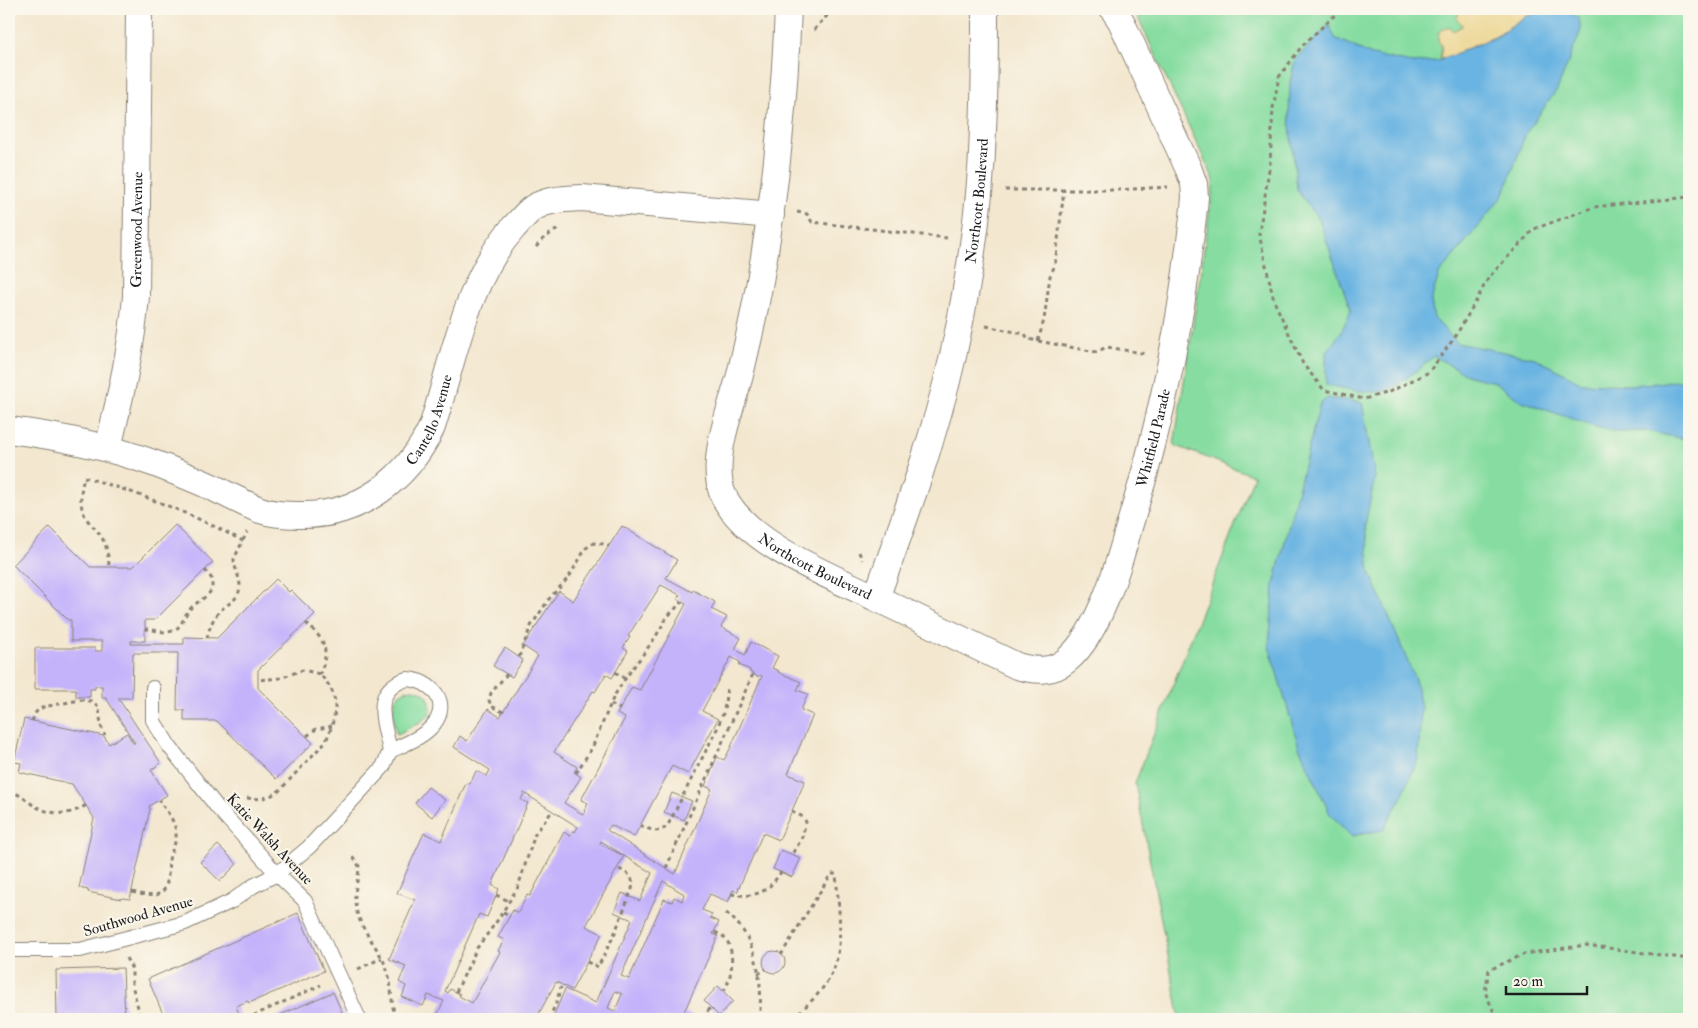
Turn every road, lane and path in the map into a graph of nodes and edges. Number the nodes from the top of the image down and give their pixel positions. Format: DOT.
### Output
graph roads {
  1 [pos="139,9"];
  2 [pos="788,9"];
  3 [pos="985,9"];
  4 [pos="1113,9"];
  5 [pos="1339,10"];
  6 [pos="1171,186"];
  7 [pos="1002,190"];
  8 [pos="1064,190"];
  9 [pos="1689,197"];
  10 [pos="779,213"];
  11 [pos="561,228"];
  12 [pos="973,240"];
  13 [pos="536,247"];
  14 [pos="982,325"];
  15 [pos="1038,341"];
  16 [pos="1149,354"];
  17 [pos="9,430"];
  18 [pos="108,448"];
  19 [pos="248,529"];
  20 [pos="243,541"];
  21 [pos="609,546"];
  22 [pos="859,552"];
  23 [pos="109,565"];
  24 [pos="205,570"];
  25 [pos="880,586"];
  26 [pos="682,602"];
  27 [pos="306,623"];
  28 [pos="145,629"];
  29 [pos="207,638"];
  30 [pos="518,657"];
  31 [pos="615,672"];
  32 [pos="320,674"];
  33 [pos="506,674"];
  34 [pos="753,674"];
  35 [pos="625,679"];
  36 [pos="258,680"];
  37 [pos="727,687"];
  38 [pos="153,688"];
  39 [pos="611,704"];
  40 [pos="620,709"];
  41 [pos="503,712"];
  42 [pos="32,721"];
  43 [pos="332,726"];
  44 [pos="105,735"];
  45 [pos="307,736"];
  46 [pos="390,751"];
  47 [pos="576,773"];
  48 [pos="9,791"];
  49 [pos="247,798"];
  50 [pos="159,800"];
  51 [pos="86,805"];
  52 [pos="553,810"];
  53 [pos="792,811"];
  54 [pos="640,825"];
  55 [pos="792,854"];
  56 [pos="353,857"];
  57 [pos="617,868"];
  58 [pos="666,868"];
  59 [pos="781,872"];
  60 [pos="277,874"];
  61 [pos="132,892"];
  62 [pos="731,894"];
  63 [pos="496,895"];
  64 [pos="510,901"];
  65 [pos="503,912"];
  66 [pos="726,913"];
  67 [pos="510,915"];
  68 [pos="714,932"];
  69 [pos="9,950"];
  70 [pos="124,954"];
  71 [pos="781,955"];
  72 [pos="382,958"];
  73 [pos="1689,959"];
  74 [pos="587,962"];
  75 [pos="766,969"];
  76 [pos="350,972"];
  77 [pos="758,974"];
  78 [pos="325,983"];
  79 [pos="561,987"];
  80 [pos="456,992"];
  81 [pos="724,992"];
  82 [pos="710,1007"];
  83 [pos="141,1019"];
  84 [pos="246,1019"];
  85 [pos="359,1019"];
  86 [pos="396,1019"];
  87 [pos="549,1019"];
  88 [pos="704,1019"];
  89 [pos="760,1019"];
  90 [pos="792,1019"];
  91 [pos="1497,1019"];
  1 -- 18 [label="street, Greenwood Avenue"];
  2 -- 10 [label="street, Northcott Boulevard"];
  3 -- 12 [label="street, Northcott Boulevard"];
  4 -- 25 [label="street, Whitfield Parade"];
  5 -- 9 [label="path"];
  6 -- 8 [label="path"];
  7 -- 8 [label="path"];
  8 -- 15 [label="path"];
  10 -- 12 [label="path"];
  10 -- 18 [label="street, Cantello Avenue"];
  10 -- 25 [label="street, Northcott Boulevard"];
  11 -- 13 [label="path"];
  12 -- 25 [label="street, Northcott Boulevard"];
  14 -- 15 [label="path"];
  15 -- 16 [label="path"];
  17 -- 18 [label="street, Cantello Avenue"];
  19 -- 20 [label="path"];
  20 -- 23 [label="path"];
  20 -- 29 [label="path"];
  21 -- 30 [label="path"];
  22 -- 25 [label="path"];
  24 -- 28 [label="path"];
  26 -- 35 [label="path"];
  27 -- 32 [label="path"];
  31 -- 35 [label="path"];
  32 -- 36 [label="path"];
  32 -- 43 [label="path"];
  33 -- 41 [label="path"];
  34 -- 58 [label="path"];
  35 -- 39 [label="path"];
  37 -- 54 [label="path"];
  38 -- 60 [label="lane, Katie Walsh Avenue"];
  39 -- 40 [label="path"];
  39 -- 47 [label="path"];
  42 -- 44 [label="path"];
  43 -- 45 [label="path"];
  43 -- 49 [label="path"];
  46 -- 46 [label="lane"];
  46 -- 60 [label="lane, Southwood Avenue"];
  48 -- 51 [label="path"];
  50 -- 61 [label="path"];
  52 -- 64 [label="path"];
  53 -- 55 [label="path"];
  56 -- 72 [label="path"];
  57 -- 74 [label="path"];
  59 -- 62 [label="path"];
  60 -- 69 [label="lane, Southwood Avenue"];
  60 -- 85 [label="lane, Katie Walsh Avenue"];
  63 -- 64 [label="path"];
  64 -- 65 [label="path"];
  65 -- 67 [label="path"];
  65 -- 80 [label="path"];
  66 -- 77 [label="path"];
  68 -- 81 [label="path"];
  70 -- 83 [label="path"];
  71 -- 90 [label="path"];
  72 -- 76 [label="path"];
  72 -- 86 [label="path"];
  73 -- 91 [label="path"];
  75 -- 77 [label="path"];
  77 -- 89 [label="path"];
  78 -- 84 [label="path"];
  79 -- 87 [label="path"];
  82 -- 88 [label="path"];
}
